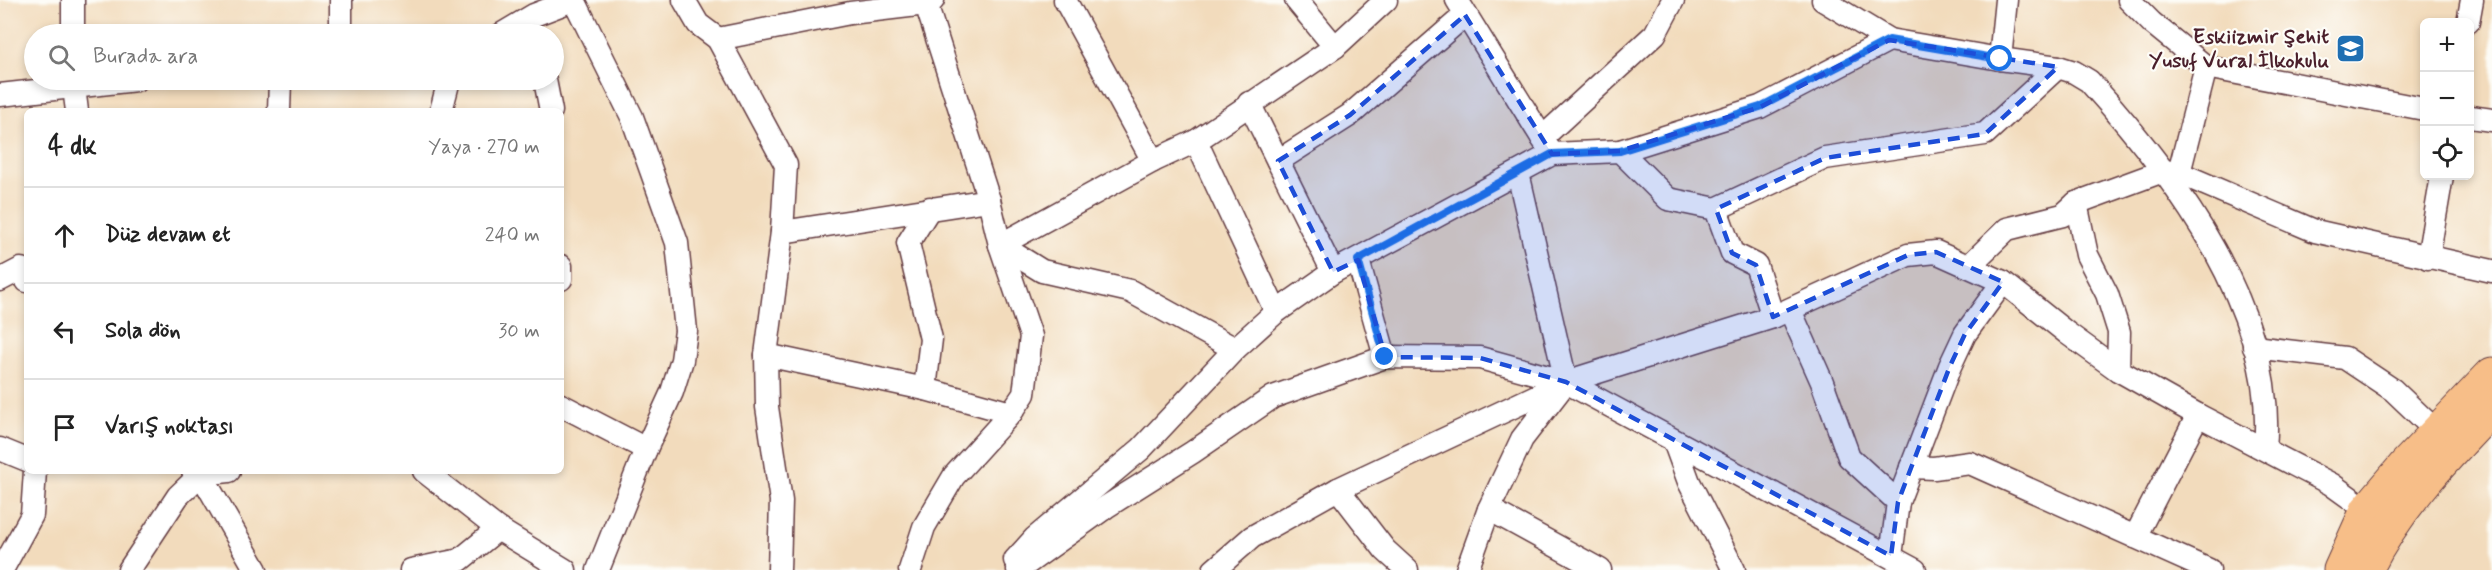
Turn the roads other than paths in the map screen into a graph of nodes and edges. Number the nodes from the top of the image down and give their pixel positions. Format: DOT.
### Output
graph roads {
  1 [pos="73,0"];
  2 [pos="341,0"];
  3 [pos="574,0"];
  4 [pos="684,0"];
  5 [pos="1065,0"];
  6 [pos="1296,0"];
  7 [pos="1386,0"];
  8 [pos="1673,0"];
  9 [pos="1823,0"];
  10 [pos="2006,0"];
  11 [pos="2129,0"];
  12 [pos="2472,0"];
  13 [pos="930,2"];
  14 [pos="848,6"];
  15 [pos="1461,7"];
  16 [pos="2469,18"];
  17 [pos="73,24"];
  18 [pos="341,24"];
  19 [pos="538,24"];
  20 [pos="718,39"];
  21 [pos="1889,40"];
  22 [pos="1335,47"];
  23 [pos="2000,59"];
  24 [pos="2058,67"];
  25 [pos="2206,67"];
  26 [pos="30,90"];
  27 [pos="73,90"];
  28 [pos="280,90"];
  29 [pos="446,90"];
  30 [pos="548,90"];
  31 [pos="0,95"];
  32 [pos="1250,103"];
  33 [pos="76,108"];
  34 [pos="279,108"];
  35 [pos="442,108"];
  36 [pos="551,108"];
  37 [pos="2420,108"];
  38 [pos="2474,118"];
  39 [pos="2492,120"];
  40 [pos="1196,141"];
  41 [pos="1547,146"];
  42 [pos="1620,151"];
  43 [pos="1153,161"];
  44 [pos="1278,161"];
  45 [pos="2171,172"];
  46 [pos="1518,173"];
  47 [pos="2441,180"];
  48 [pos="989,200"];
  49 [pos="2076,203"];
  50 [pos="930,208"];
  51 [pos="1716,209"];
  52 [pos="782,232"];
  53 [pos="1000,245"];
  54 [pos="2428,258"];
  55 [pos="1358,260"];
  56 [pos="1970,265"];
  57 [pos="24,272"];
  58 [pos="1333,272"];
  59 [pos="2492,272"];
  60 [pos="0,280"];
  61 [pos="2003,282"];
  62 [pos="1276,312"];
  63 [pos="1781,314"];
  64 [pos="2254,346"];
  65 [pos="1235,349"];
  66 [pos="766,355"];
  67 [pos="1385,357"];
  68 [pos="2118,370"];
  69 [pos="2492,374"];
  70 [pos="1566,382"];
  71 [pos="925,389"];
  72 [pos="564,407"];
  73 [pos="2492,409"];
  74 [pos="1011,413"];
  75 [pos="2198,415"];
  76 [pos="2437,432"];
  77 [pos="1674,441"];
  78 [pos="2265,448"];
  79 [pos="0,449"];
  80 [pos="646,449"];
  81 [pos="24,459"];
  82 [pos="1911,467"];
  83 [pos="35,474"];
  84 [pos="195,474"];
  85 [pos="198,474"];
  86 [pos="428,474"];
  87 [pos="1338,489"];
  88 [pos="1898,502"];
  89 [pos="1489,509"];
  90 [pos="2367,510"];
  91 [pos="498,529"];
  92 [pos="2135,537"];
  93 [pos="1891,556"];
  94 [pos="2,569"];
  95 [pos="129,570"];
  96 [pos="256,570"];
  97 [pos="411,570"];
  98 [pos="565,570"];
  99 [pos="598,570"];
  100 [pos="779,570"];
  101 [pos="910,570"];
  102 [pos="1006,570"];
  103 [pos="1018,570"];
  104 [pos="1214,570"];
  105 [pos="1407,570"];
  106 [pos="1467,570"];
  107 [pos="1600,570"];
  108 [pos="1734,570"];
  109 [pos="1915,570"];
  110 [pos="2209,570"];
  111 [pos="2340,570"];
  112 [pos="2366,570"];
  1 -- 17 [label="street"];
  2 -- 18 [label="street"];
  3 -- 19 [label="street"];
  3 -- 80 [label="street"];
  4 -- 20 [label="street"];
  5 -- 43 [label="street"];
  6 -- 22 [label="street"];
  7 -- 22 [label="street"];
  8 -- 41 [label="street"];
  9 -- 21 [label="street"];
  10 -- 23 [label="street"];
  11 -- 25 [label="street"];
  12 -- 16 [label="street"];
  13 -- 14 [label="street"];
  13 -- 48 [label="street"];
  14 -- 20 [label="street"];
  15 -- 41 [label="street"];
  15 -- 44 [label="street"];
  20 -- 52 [label="street"];
  21 -- 23 [label="street"];
  21 -- 42 [label="street"];
  22 -- 32 [label="street"];
  23 -- 24 [label="street"];
  24 -- 45 [label="street"];
  24 -- 51 [label="street"];
  25 -- 37 [label="street"];
  25 -- 45 [label="street"];
  26 -- 31 [label="street"];
  27 -- 33 [label="street"];
  28 -- 34 [label="street"];
  29 -- 35 [label="street"];
  30 -- 36 [label="street"];
  32 -- 40 [label="street"];
  32 -- 44 [label="street"];
  38 -- 39 [label="street"];
  40 -- 43 [label="street"];
  40 -- 62 [label="street"];
  41 -- 42 [label="street"];
  41 -- 46 [label="street"];
  42 -- 51 [label="street"];
  43 -- 53 [label="street"];
  44 -- 58 [label="street"];
  45 -- 49 [label="street"];
  45 -- 54 [label="street"];
  45 -- 64 [label="street"];
  46 -- 55 [label="street"];
  46 -- 70 [label="street"];
  47 -- 54 [label="street"];
  48 -- 50 [label="street"];
  48 -- 53 [label="street"];
  49 -- 56 [label="street"];
  49 -- 68 [label="street"];
  50 -- 52 [label="street"];
  50 -- 71 [label="street"];
  51 -- 63 [label="street"];
  52 -- 66 [label="street"];
  53 -- 65 [label="street"];
  53 -- 74 [label="street"];
  54 -- 59 [label="street"];
  55 -- 58 [label="street"];
  55 -- 67 [label="street"];
  56 -- 61 [label="street"];
  56 -- 63 [label="street"];
  57 -- 60 [label="street"];
  58 -- 62 [label="street"];
  61 -- 68 [label="street"];
  61 -- 82 [label="street"];
  62 -- 65 [label="street"];
  63 -- 70 [label="street"];
  63 -- 88 [label="street"];
  64 -- 76 [label="street"];
  64 -- 78 [label="street"];
  65 -- 102 [label="street"];
  66 -- 71 [label="street"];
  66 -- 100 [label="street"];
  67 -- 70 [label="street"];
  67 -- 103 [label="street"];
  68 -- 75 [label="street"];
  69 -- 76 [label="main road"];
  70 -- 77 [label="street"];
  70 -- 87 [label="street"];
  70 -- 89 [label="street"];
  71 -- 74 [label="street"];
  72 -- 80 [label="street"];
  73 -- 112 [label="main road"];
  74 -- 101 [label="street"];
  75 -- 78 [label="street"];
  75 -- 92 [label="street"];
  76 -- 90 [label="main road"];
  77 -- 93 [label="street"];
  77 -- 108 [label="street"];
  78 -- 90 [label="street"];
  79 -- 81 [label="street"];
  80 -- 99 [label="street"];
  82 -- 88 [label="street"];
  82 -- 92 [label="street"];
  83 -- 94 [label="street"];
  84 -- 95 [label="street"];
  85 -- 96 [label="street"];
  86 -- 91 [label="street"];
  87 -- 104 [label="street"];
  87 -- 105 [label="street"];
  88 -- 93 [label="street"];
  89 -- 106 [label="street"];
  89 -- 107 [label="street"];
  90 -- 111 [label="main road"];
  91 -- 97 [label="street"];
  91 -- 98 [label="street"];
  92 -- 110 [label="street"];
  93 -- 109 [label="street"];
}
